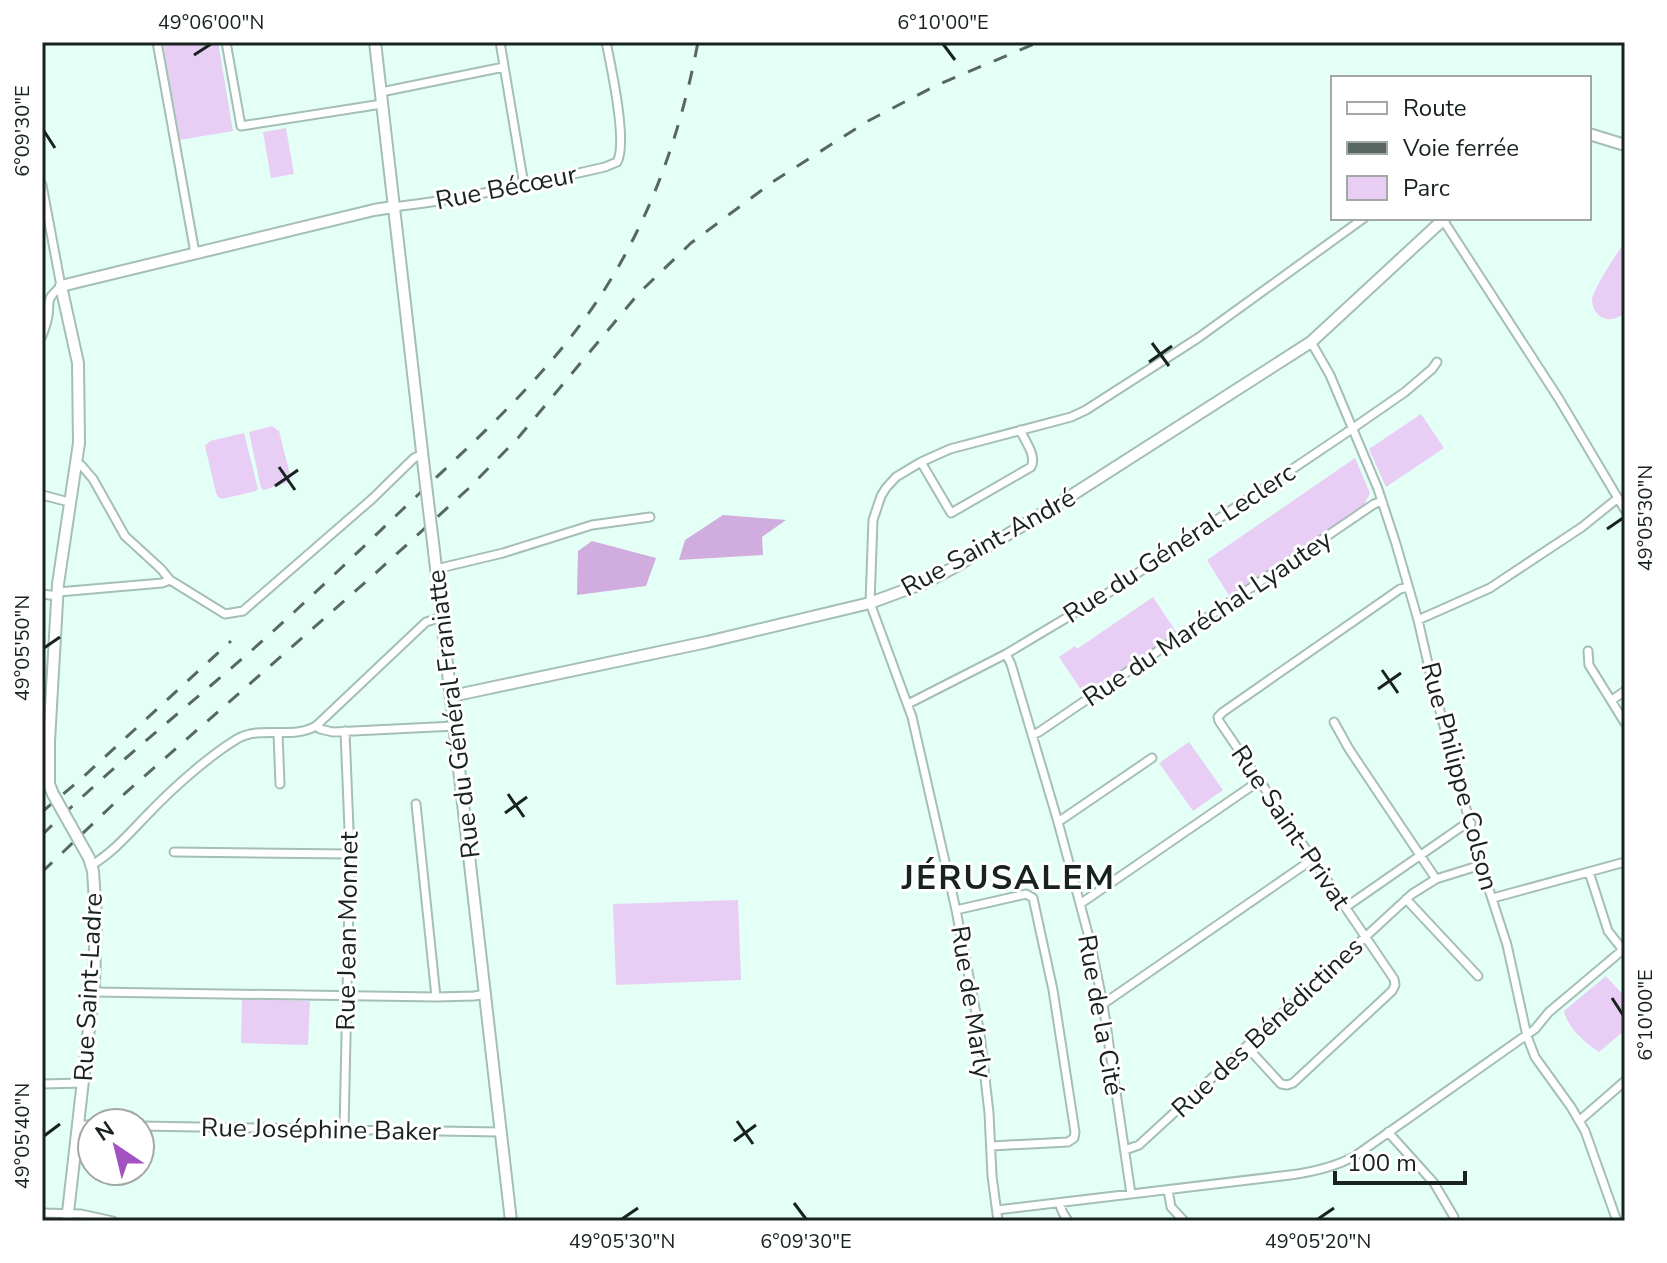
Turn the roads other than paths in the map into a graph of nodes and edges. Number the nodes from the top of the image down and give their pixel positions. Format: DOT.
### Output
graph roads {
  1 [pos="157,42"];
  2 [pos="226,42"];
  3 [pos="375,42"];
  4 [pos="500,42"];
  5 [pos="606,42"];
  6 [pos="504,67"];
  7 [pos="381,92"];
  8 [pos="382,104"];
  9 [pos="1591,135"];
  10 [pos="1625,145"];
  11 [pos="42,185"];
  12 [pos="524,185"];
  13 [pos="393,207"];
  14 [pos="1361,220"];
  15 [pos="1443,220"];
  16 [pos="1445,220"];
  17 [pos="195,253"];
  18 [pos="61,286"];
  19 [pos="42,293"];
  20 [pos="42,336"];
  21 [pos="1311,342"];
  22 [pos="1437,362"];
  23 [pos="1352,428"];
  24 [pos="1020,430"];
  25 [pos="423,454"];
  26 [pos="921,462"];
  27 [pos="77,465"];
  28 [pos="42,495"];
  29 [pos="1618,498"];
  30 [pos="1382,501"];
  31 [pos="69,502"];
  32 [pos="1625,510"];
  33 [pos="650,517"];
  34 [pos="436,569"];
  35 [pos="170,580"];
  36 [pos="1408,587"];
  37 [pos="42,594"];
  38 [pos="58,594"];
  39 [pos="870,603"];
  40 [pos="442,617"];
  41 [pos="1418,620"];
  42 [pos="1588,651"];
  43 [pos="1006,654"];
  44 [pos="1625,691"];
  45 [pos="452,696"];
  46 [pos="1612,700"];
  47 [pos="908,704"];
  48 [pos="1334,722"];
  49 [pos="1625,723"];
  50 [pos="316,726"];
  51 [pos="455,726"];
  52 [pos="46,729"];
  53 [pos="345,731"];
  54 [pos="278,733"];
  55 [pos="1032,735"];
  56 [pos="1152,758"];
  57 [pos="1259,781"];
  58 [pos="280,784"];
  59 [pos="416,804"];
  60 [pos="1058,822"];
  61 [pos="1471,823"];
  62 [pos="174,852"];
  63 [pos="350,854"];
  64 [pos="1421,855"];
  65 [pos="1313,859"];
  66 [pos="90,862"];
  67 [pos="1625,862"];
  68 [pos="1481,865"];
  69 [pos="1589,872"];
  70 [pos="1436,879"];
  71 [pos="1493,898"];
  72 [pos="1406,899"];
  73 [pos="1080,904"];
  74 [pos="1346,907"];
  75 [pos="956,910"];
  76 [pos="1366,936"];
  77 [pos="1624,949"];
  78 [pos="1478,976"];
  79 [pos="93,992"];
  80 [pos="486,994"];
  81 [pos="347,996"];
  82 [pos="436,997"];
  83 [pos="1103,1004"];
  84 [pos="1527,1036"];
  85 [pos="1247,1047"];
  86 [pos="1625,1081"];
  87 [pos="83,1083"];
  88 [pos="42,1084"];
  89 [pos="80,1107"];
  90 [pos="1579,1121"];
  91 [pos="156,1126"];
  92 [pos="344,1130"];
  93 [pos="501,1132"];
  94 [pos="1388,1132"];
  95 [pos="76,1143"];
  96 [pos="991,1146"];
  97 [pos="1125,1150"];
  98 [pos="1168,1190"];
  99 [pos="1131,1194"];
  100 [pos="1059,1203"];
  101 [pos="1611,1207"];
  102 [pos="997,1210"];
  103 [pos="42,1213"];
  104 [pos="68,1217"];
  105 [pos="1454,1217"];
  106 [pos="113,1221"];
  107 [pos="511,1221"];
  108 [pos="998,1221"];
  109 [pos="1068,1221"];
  110 [pos="1184,1221"];
  111 [pos="1609,1221"];
  112 [pos="1617,1221"];
  1 -- 17 [label="street"];
  2 -- 8 [label="street"];
  3 -- 7 [label="street, Rue du Général Franiatte"];
  4 -- 6 [label="street"];
  5 -- 12 [label="street, Rue Bécœur"];
  6 -- 7 [label="street"];
  6 -- 12 [label="street"];
  7 -- 8 [label="street, Rue du Général Franiatte"];
  8 -- 13 [label="street, Rue du Général Franiatte"];
  9 -- 10 [label="street"];
  11 -- 18 [label="street"];
  12 -- 13 [label="street, Rue Bécœur"];
  13 -- 17 [label="street"];
  13 -- 25 [label="street, Rue du Général Franiatte"];
  14 -- 24 [label="street"];
  15 -- 21 [label="street, Rue Saint-André"];
  16 -- 29 [label="street"];
  17 -- 18 [label="street"];
  18 -- 19 [label="street"];
  18 -- 20 [label="street"];
  18 -- 27 [label="street, Rue Saint-Ladre"];
  21 -- 23 [label="street, Rue Philippe Colson"];
  21 -- 39 [label="street, Rue Saint-André"];
  22 -- 23 [label="street, Rue du Général Leclerc"];
  23 -- 30 [label="street, Rue Philippe Colson"];
  23 -- 43 [label="street, Rue du Général Leclerc"];
  24 -- 26 [label="street"];
  24 -- 26 [label="street"];
  25 -- 34 [label="street, Rue du Général Franiatte, bridge"];
  25 -- 35 [label="street"];
  26 -- 39 [label="street"];
  27 -- 31 [label="street, Rue Saint-Ladre"];
  27 -- 35 [label="street"];
  28 -- 31 [label="street"];
  29 -- 32 [label="street"];
  29 -- 41 [label="street"];
  30 -- 36 [label="street, Rue Philippe Colson"];
  30 -- 55 [label="street, Rue du Maréchal Lyautey"];
  31 -- 38 [label="street, Rue Saint-Ladre"];
  33 -- 34 [label="street"];
  34 -- 40 [label="street, Rue du Général Franiatte"];
  35 -- 38 [label="street"];
  36 -- 41 [label="street, Rue Philippe Colson"];
  36 -- 57 [label="street, Rue Saint-Privat"];
  37 -- 38 [label="street"];
  38 -- 52 [label="street, Rue Saint-Ladre"];
  39 -- 45 [label="street, Rue Saint-André"];
  39 -- 47 [label="street, Rue de Marly"];
  40 -- 45 [label="street, Rue du Général Franiatte"];
  40 -- 50 [label="street"];
  41 -- 61 [label="street, Rue Philippe Colson"];
  42 -- 46 [label="street"];
  43 -- 47 [label="street, Rue du Général Leclerc"];
  43 -- 55 [label="street, Rue de la Cité"];
  44 -- 46 [label="street"];
  45 -- 51 [label="street, Rue du Général Franiatte"];
  46 -- 49 [label="street"];
  47 -- 75 [label="street, Rue de Marly"];
  48 -- 64 [label="street"];
  50 -- 53 [label="street"];
  50 -- 54 [label="street"];
  51 -- 53 [label="street"];
  51 -- 80 [label="street, Rue du Général Franiatte"];
  52 -- 66 [label="street, Rue Saint-Ladre, bridge"];
  53 -- 63 [label="street, Rue Jean Monnet"];
  54 -- 58 [label="street"];
  54 -- 66 [label="street"];
  55 -- 60 [label="street, Rue de la Cité"];
  56 -- 60 [label="street"];
  57 -- 65 [label="street, Rue Saint-Privat"];
  57 -- 73 [label="street"];
  59 -- 82 [label="street"];
  60 -- 73 [label="street, Rue de la Cité"];
  61 -- 64 [label="street"];
  61 -- 68 [label="street, Rue Philippe Colson"];
  62 -- 63 [label="street"];
  63 -- 81 [label="street, Rue Jean Monnet"];
  64 -- 70 [label="street"];
  64 -- 74 [label="street"];
  65 -- 74 [label="street, Rue Saint-Privat"];
  65 -- 83 [label="street"];
  66 -- 79 [label="street, Rue Saint-Ladre"];
  67 -- 69 [label="street"];
  68 -- 70 [label="street, Rue des Bénédictines"];
  68 -- 71 [label="street, Rue Philippe Colson"];
  69 -- 71 [label="street"];
  69 -- 77 [label="street"];
  70 -- 72 [label="street, Rue des Bénédictines"];
  71 -- 84 [label="street, Rue Philippe Colson"];
  72 -- 76 [label="street, Rue des Bénédictines"];
  72 -- 78 [label="street"];
  73 -- 83 [label="street, Rue de la Cité"];
  74 -- 76 [label="street, Rue Saint-Privat"];
  75 -- 96 [label="street, Rue de Marly"];
  75 -- 96 [label="street"];
  76 -- 85 [label="street, Rue des Bénédictines"];
  76 -- 85 [label="street, Rue Saint-Privat"];
  77 -- 84 [label="street"];
  79 -- 81 [label="street"];
  79 -- 87 [label="street, Rue Saint-Ladre"];
  80 -- 82 [label="street"];
  80 -- 93 [label="street, Rue du Général Franiatte"];
  81 -- 82 [label="street"];
  81 -- 92 [label="street, Rue Jean Monnet"];
  83 -- 97 [label="street, Rue de la Cité"];
  84 -- 90 [label="street, Rue Philippe Colson"];
  84 -- 94 [label="street"];
  85 -- 97 [label="street, Rue des Bénédictines"];
  86 -- 90 [label="street"];
  87 -- 88 [label="street"];
  87 -- 89 [label="street, Rue Saint-Ladre"];
  90 -- 101 [label="street, Rue Philippe Colson"];
  91 -- 92 [label="street, Rue Joséphine Baker"];
  92 -- 93 [label="street, Rue Joséphine Baker"];
  93 -- 107 [label="street, Rue du Général Franiatte"];
  94 -- 98 [label="street"];
  94 -- 105 [label="street"];
  95 -- 104 [label="street, Rue Saint-Ladre"];
  96 -- 102 [label="street, Rue de Marly"];
  97 -- 99 [label="street, Rue de la Cité"];
  98 -- 99 [label="street"];
  98 -- 110 [label="street"];
  99 -- 100 [label="street"];
  100 -- 102 [label="street"];
  100 -- 109 [label="street"];
  101 -- 111 [label="street, Rue Philippe Colson"];
  101 -- 112 [label="street, Rue Philippe Colson"];
  102 -- 108 [label="street, Rue de Marly"];
  103 -- 104 [label="street"];
  104 -- 106 [label="street"];
}
